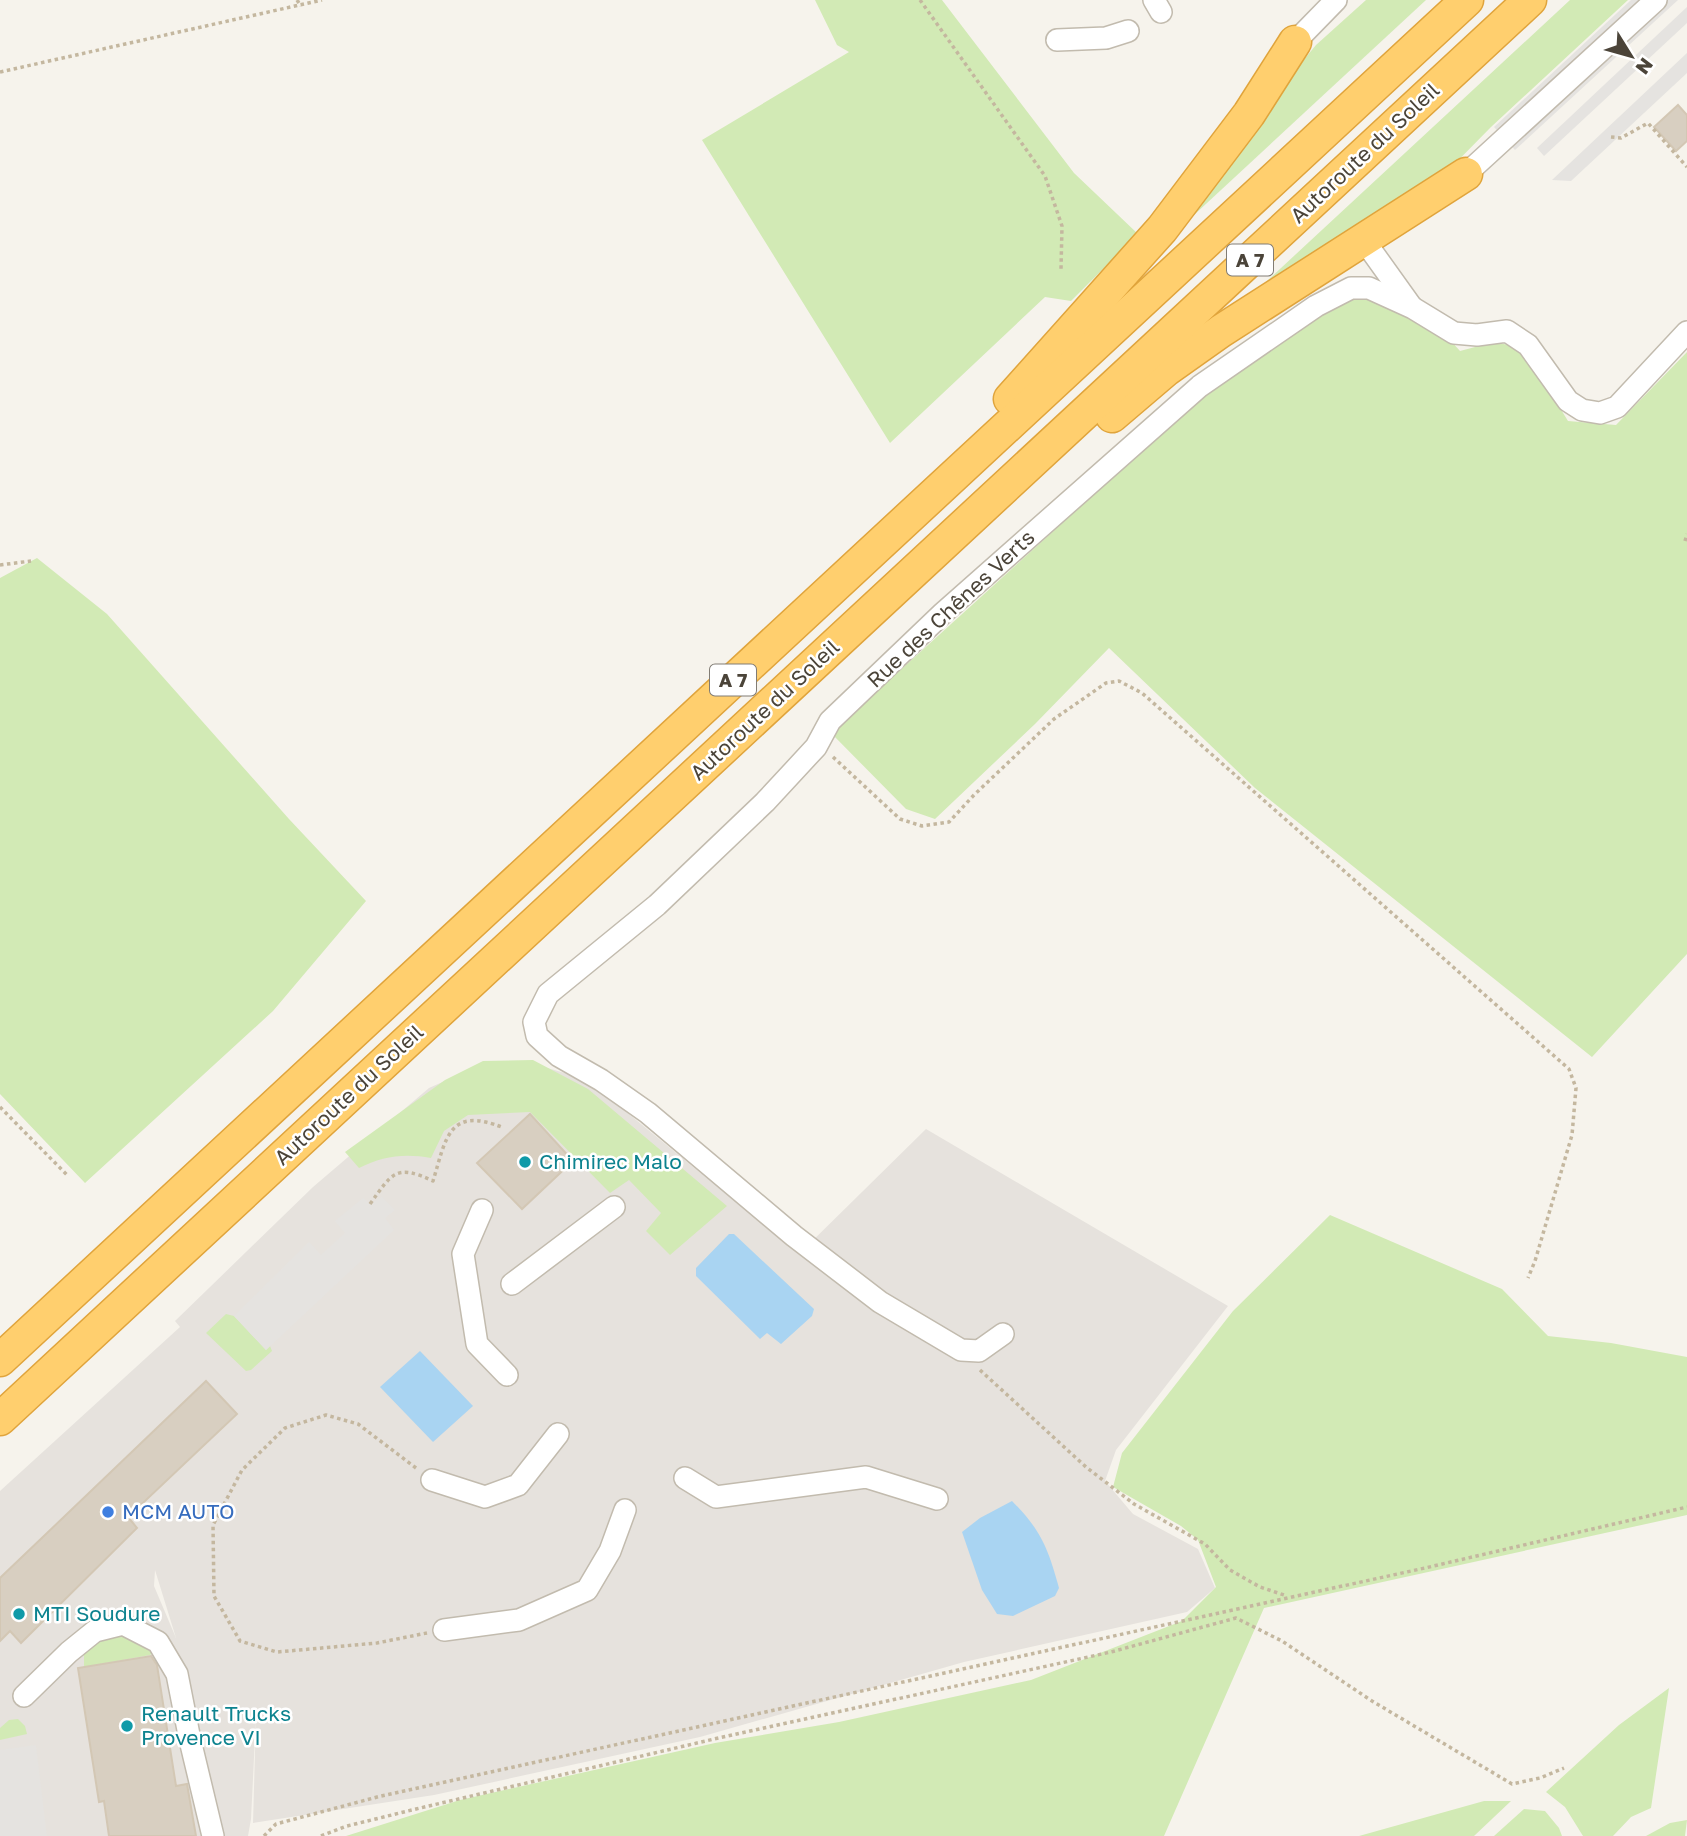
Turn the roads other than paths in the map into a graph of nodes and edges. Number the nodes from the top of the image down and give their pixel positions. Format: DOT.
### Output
graph roads {
  1 [pos="1336,0"];
  2 [pos="1467,0"];
  3 [pos="1530,0"];
  4 [pos="1656,0"];
  5 [pos="1128,31"];
  6 [pos="1057,40"];
  7 [pos="1295,43"];
  8 [pos="1466,174"];
  9 [pos="1363,239"];
  10 [pos="1413,308"];
  11 [pos="1687,332"];
  12 [pos="941,487"];
  13 [pos="970,520"];
  14 [pos="614,1207"];
  15 [pos="482,1210"];
  16 [pos="512,1284"];
  17 [pos="1003,1334"];
  18 [pos="0,1360"];
  19 [pos="507,1375"];
  20 [pos="0,1419"];
  21 [pos="558,1434"];
  22 [pos="685,1478"];
  23 [pos="432,1479"];
  24 [pos="937,1499"];
  25 [pos="625,1510"];
  26 [pos="444,1630"];
  27 [pos="24,1696"];
  28 [pos="213,1836"];
  1 -- 7 [label="street"];
  2 -- 12 [label="highway, Autoroute du Soleil / A 7"];
  3 -- 13 [label="highway, Autoroute du Soleil / A 7"];
  4 -- 8 [label="street"];
  5 -- 6 [label="street"];
  7 -- 12 [label="highway"];
  8 -- 9 [label="highway"];
  9 -- 10 [label="street"];
  9 -- 13 [label="highway"];
  10 -- 11 [label="street, Rue des Chênes Verts"];
  10 -- 17 [label="street, Rue des Chênes Verts"];
  12 -- 18 [label="highway, Autoroute du Soleil / A 7"];
  13 -- 20 [label="highway, Autoroute du Soleil / A 7"];
  14 -- 16 [label="street"];
  15 -- 19 [label="street"];
  21 -- 23 [label="street"];
  22 -- 24 [label="street"];
  25 -- 26 [label="street"];
  27 -- 28 [label="street"];
}
